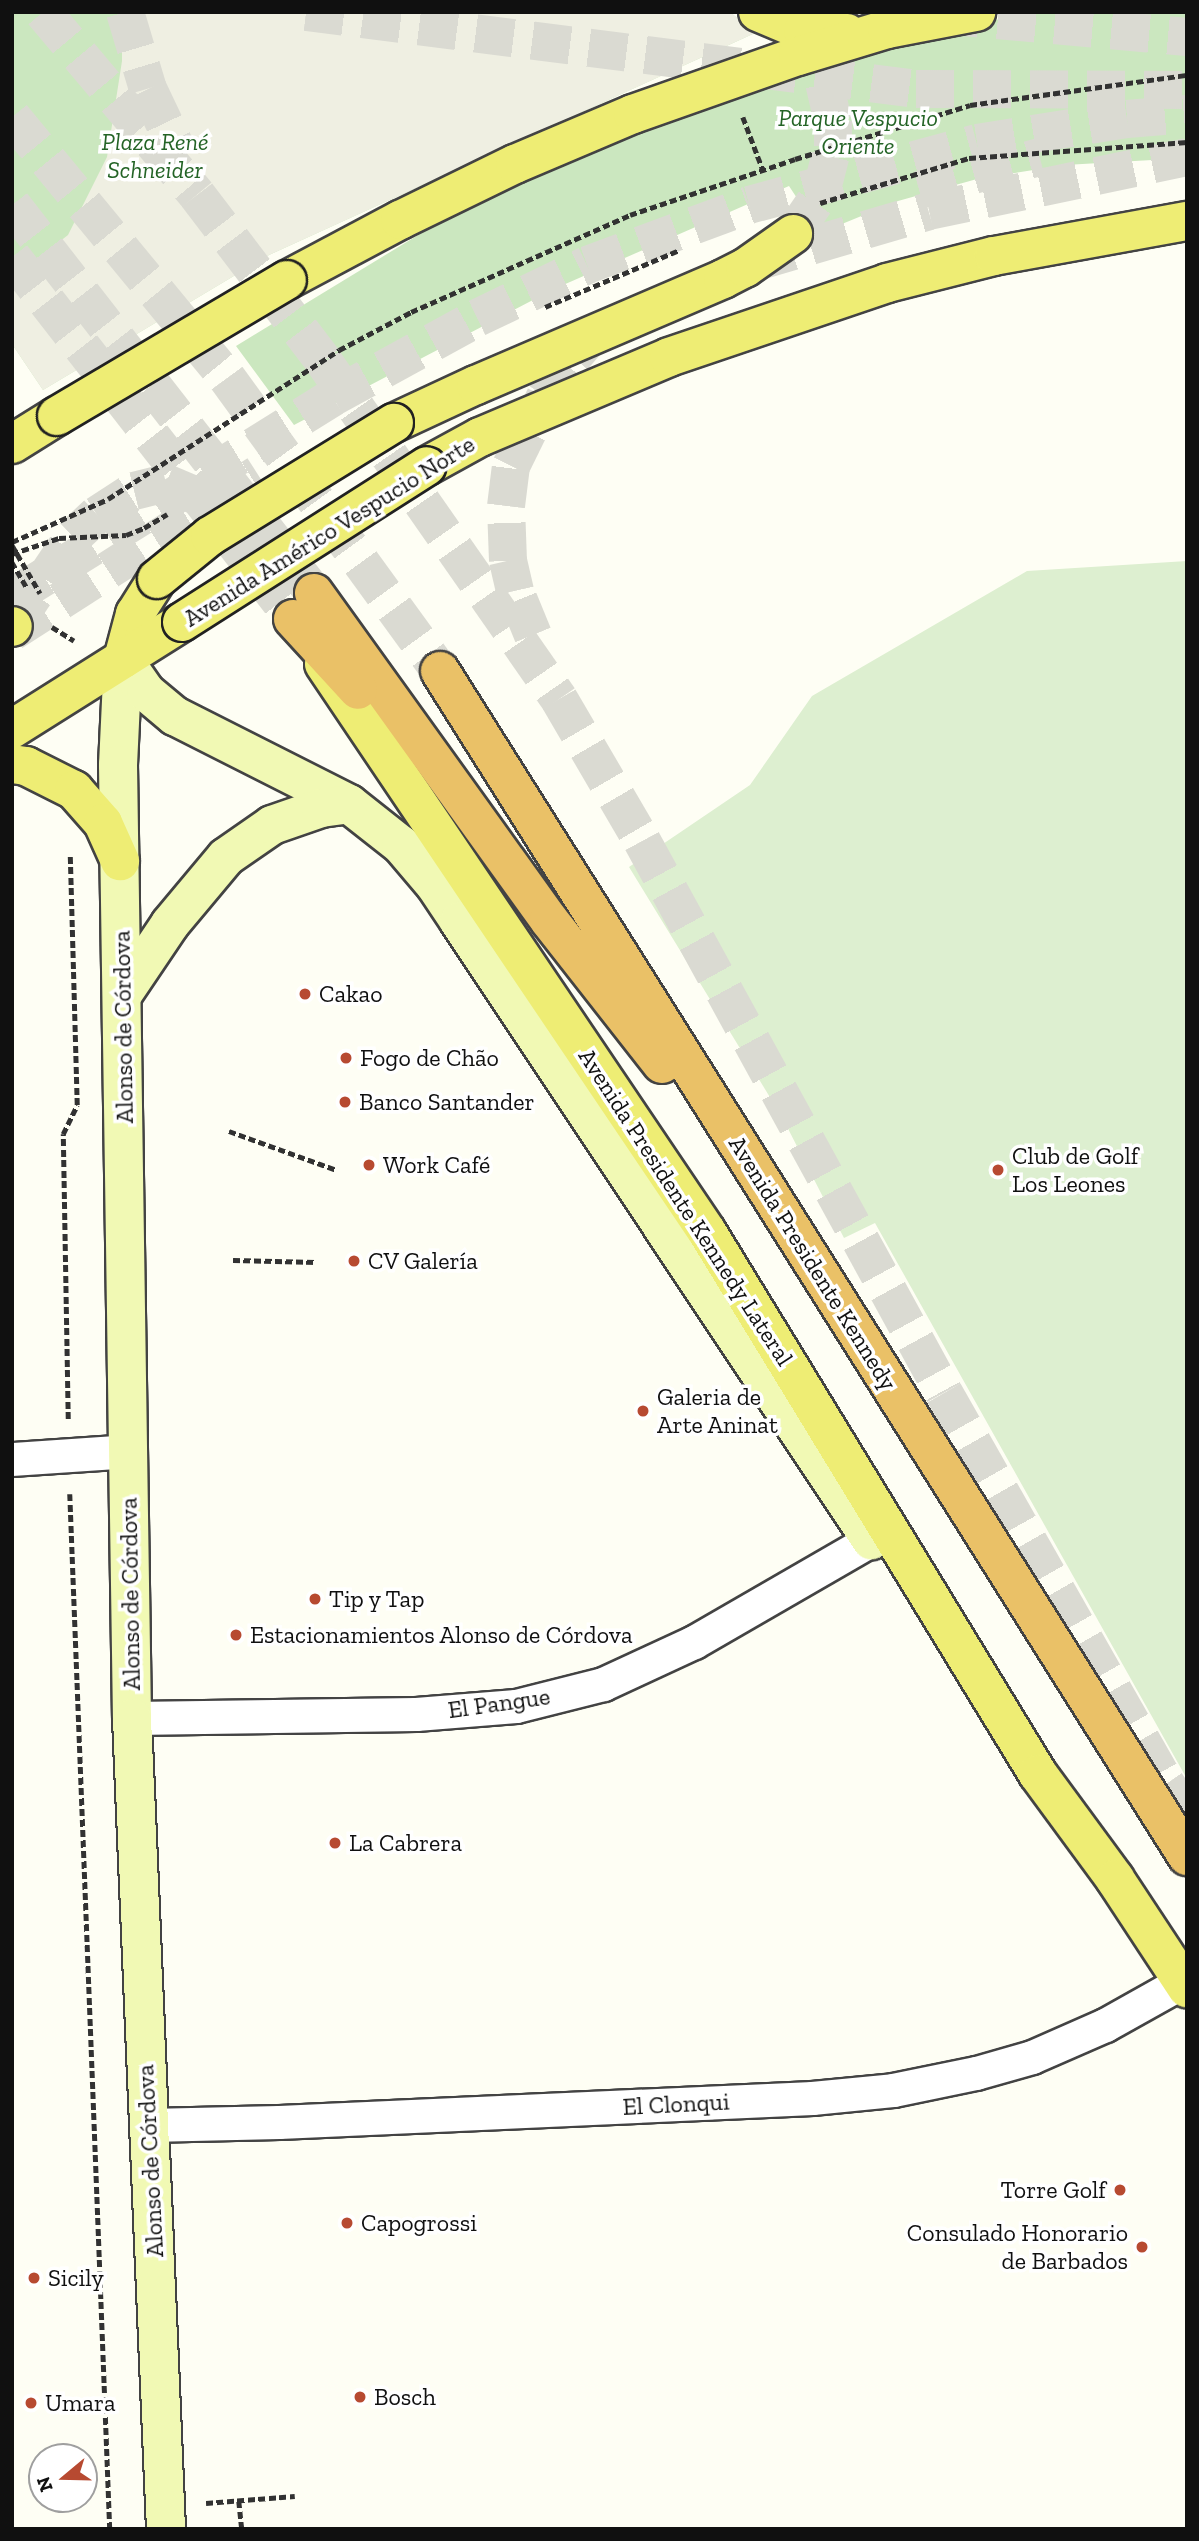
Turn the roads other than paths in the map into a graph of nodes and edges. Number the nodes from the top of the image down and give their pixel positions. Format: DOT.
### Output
graph roads {
  1 [pos="758,12"];
  2 [pos="976,12"];
  3 [pos="887,29"];
  4 [pos="1187,221"];
  5 [pos="793,234"];
  6 [pos="12,444"];
  7 [pos="298,607"];
  8 [pos="123,659"];
  9 [pos="440,671"];
  10 [pos="12,729"];
  11 [pos="12,764"];
  12 [pos="349,804"];
  13 [pos="120,860"];
  14 [pos="123,993"];
  15 [pos="778,1208"];
  16 [pos="129,1451"];
  17 [pos="12,1459"];
  18 [pos="871,1540"];
  19 [pos="132,1718"];
  20 [pos="1038,1774"];
  21 [pos="1187,1856"];
  22 [pos="1185,1985"];
  23 [pos="148,2125"];
  24 [pos="166,2529"];
  1 -- 3 [label="main road"];
  2 -- 3 [label="main road"];
  3 -- 6 [label="main road, bridge"];
  4 -- 8 [label="main road, Avenida Américo Vespucio Norte, bridge"];
  5 -- 8 [label="main road, bridge"];
  7 -- 15 [label="highway"];
  7 -- 20 [label="main road, Avenida Presidente Kennedy Lateral"];
  8 -- 10 [label="main road, Avenida Américo Vespucio Norte"];
  8 -- 12 [label="main road, Avenida Presidente Kennedy Lateral"];
  8 -- 13 [label="main road, Alonso de Córdova"];
  9 -- 15 [label="highway, Avenida Presidente Kennedy"];
  11 -- 13 [label="main road"];
  12 -- 14 [label="main road"];
  12 -- 18 [label="main road, Avenida Presidente Kennedy Lateral"];
  13 -- 14 [label="main road, Alonso de Córdova"];
  14 -- 16 [label="main road, Alonso de Córdova"];
  15 -- 21 [label="highway, Avenida Presidente Kennedy"];
  16 -- 17 [label="street"];
  16 -- 19 [label="main road, Alonso de Córdova"];
  18 -- 19 [label="street, El Pangue"];
  18 -- 20 [label="main road"];
  19 -- 23 [label="main road, Alonso de Córdova"];
  20 -- 22 [label="main road, Avenida Presidente Kennedy Lateral"];
  22 -- 23 [label="street, El Clonqui"];
  23 -- 24 [label="main road, Alonso de Córdova"];
}
